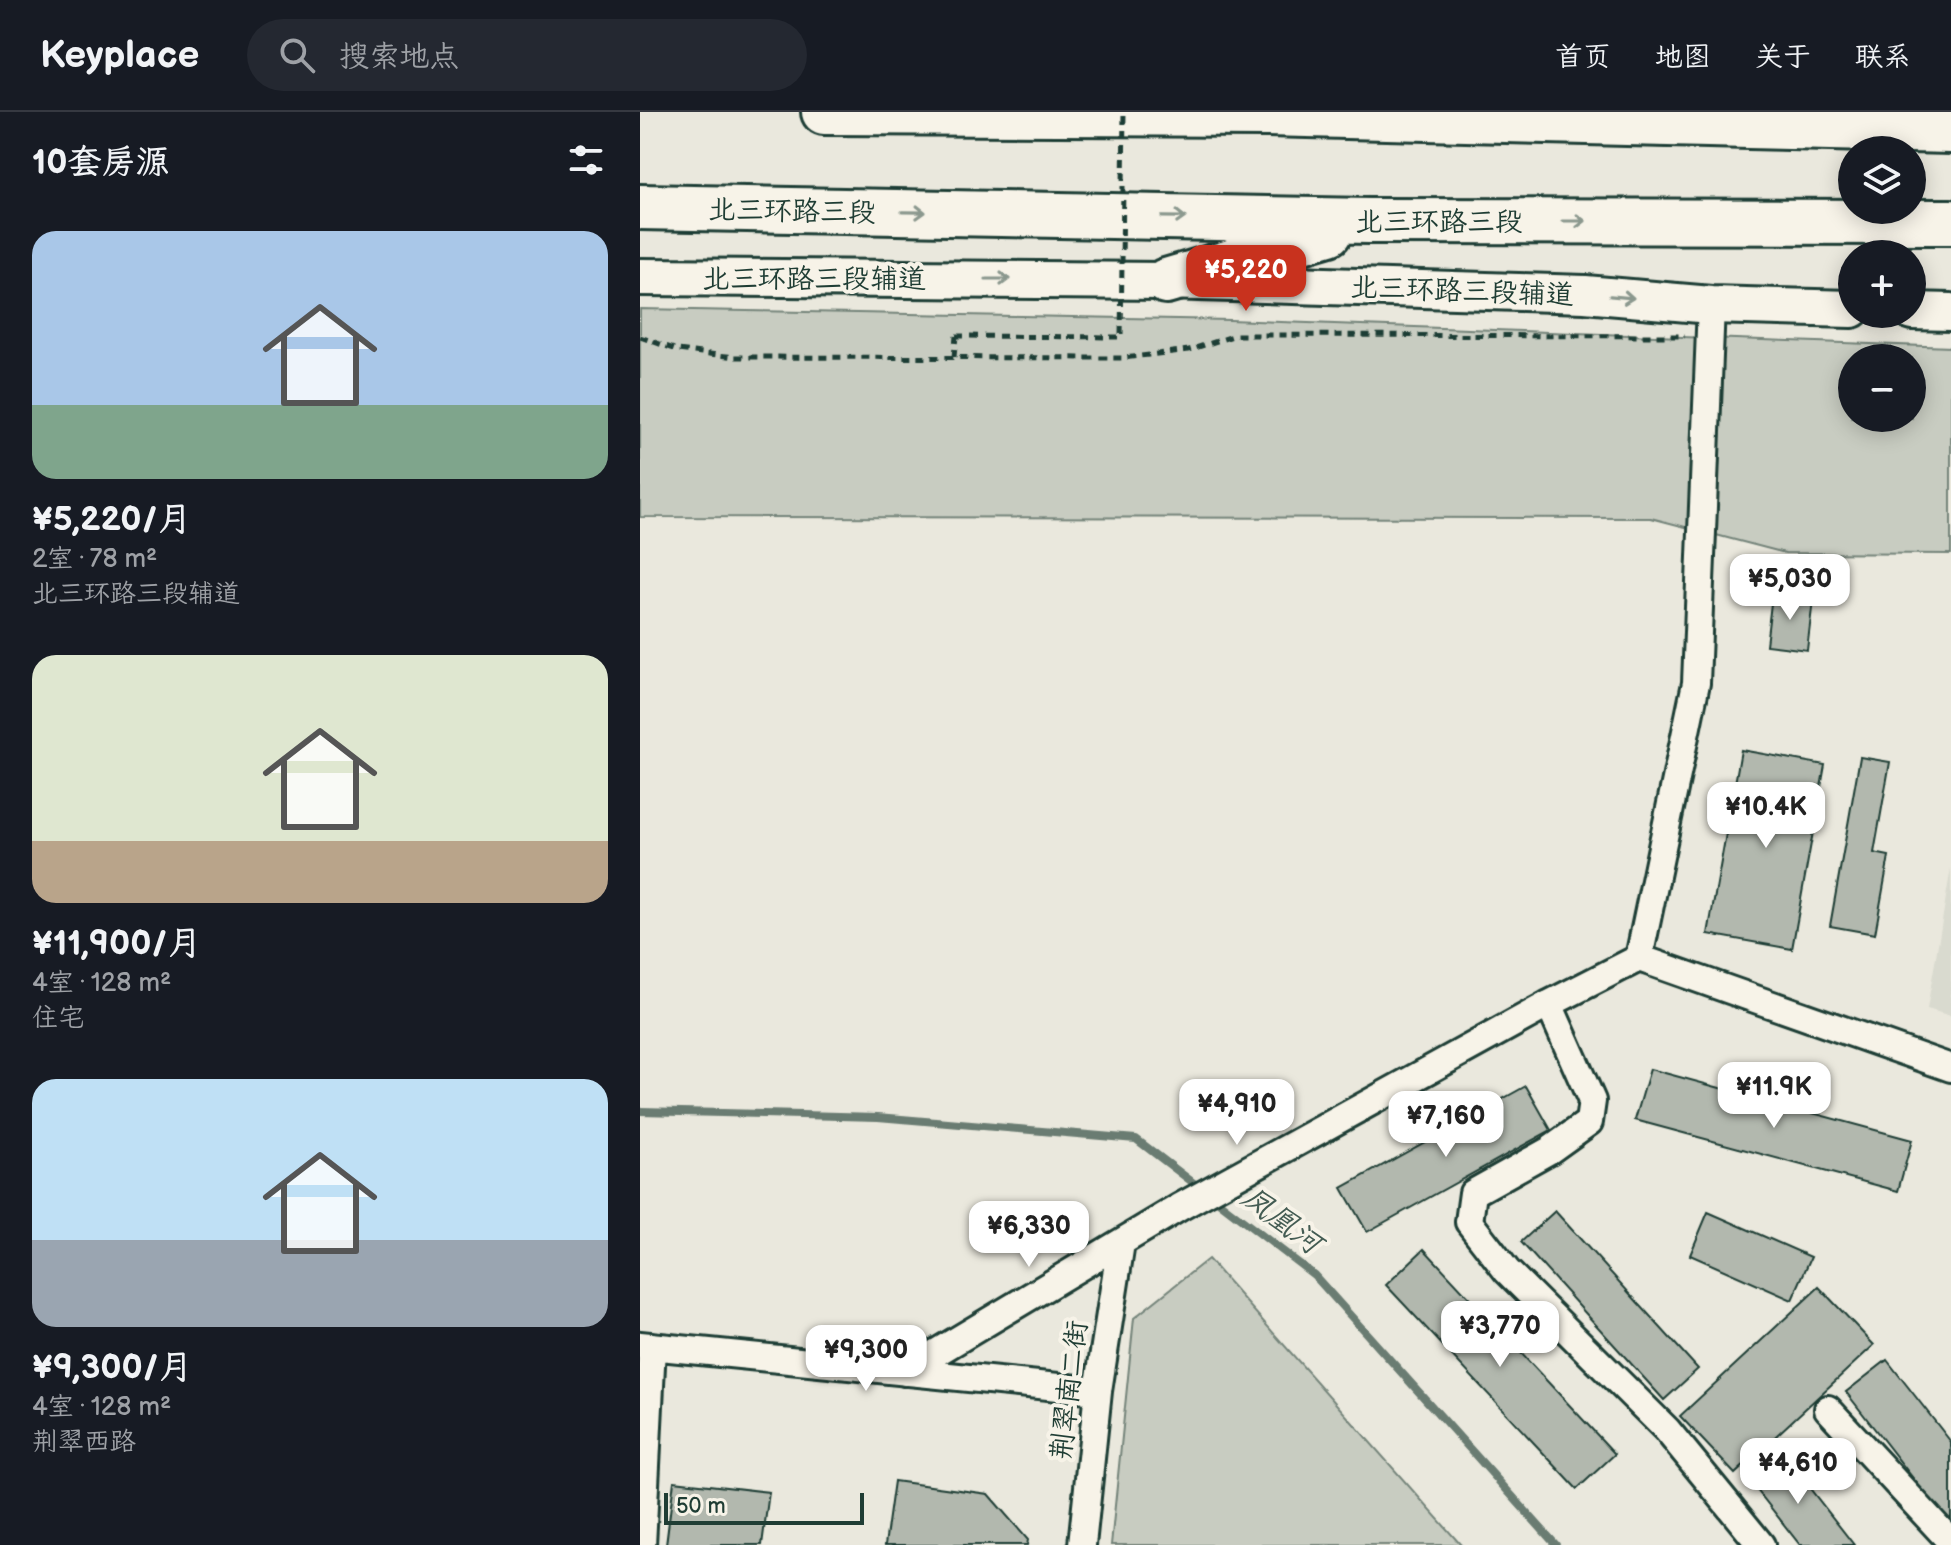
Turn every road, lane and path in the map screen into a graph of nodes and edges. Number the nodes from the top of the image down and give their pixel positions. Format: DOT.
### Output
graph roads {
  1 [pos="824,112"];
  2 [pos="1124,112"];
  3 [pos="1279,113"];
  4 [pos="1951,131"];
  5 [pos="640,207"];
  6 [pos="1369,221"];
  7 [pos="1939,225"];
  8 [pos="640,277"];
  9 [pos="1166,281"];
  10 [pos="1838,310"];
  11 [pos="1926,311"];
  12 [pos="1951,312"];
  13 [pos="1710,320"];
  14 [pos="640,337"];
  15 [pos="954,357"];
  16 [pos="1639,958"];
  17 [pos="1549,1004"];
  18 [pos="1951,1068"];
  19 [pos="1121,1243"];
  20 [pos="646,1346"];
  21 [pos="904,1372"];
  22 [pos="1098,1391"];
  23 [pos="1828,1409"];
  24 [pos="1951,1542"];
  25 [pos="642,1545"];
  26 [pos="1082,1545"];
  27 [pos="1761,1545"];
  1 -- 3 [label="highway"];
  2 -- 15 [label="path, bridge"];
  3 -- 4 [label="highway"];
  5 -- 6 [label="highway, 北三环路三段, one-way"];
  6 -- 7 [label="highway, 北三环路三段, one-way"];
  6 -- 9 [label="highway"];
  8 -- 9 [label="main road, 北三环路三段辅道, one-way"];
  9 -- 13 [label="main road, 北三环路三段辅道, one-way"];
  10 -- 13 [label="main road, 北三环路三段辅道"];
  11 -- 12 [label="main road"];
  13 -- 15 [label="path"];
  13 -- 16 [label="street"];
  14 -- 15 [label="path"];
  16 -- 17 [label="street"];
  16 -- 18 [label="street"];
  17 -- 19 [label="street"];
  17 -- 27 [label="street"];
  19 -- 21 [label="street"];
  19 -- 22 [label="street, 荆翠南二街"];
  20 -- 21 [label="street"];
  20 -- 25 [label="street"];
  21 -- 22 [label="street"];
  22 -- 26 [label="street, 荆翠南二街"];
  23 -- 24 [label="street"];
}
